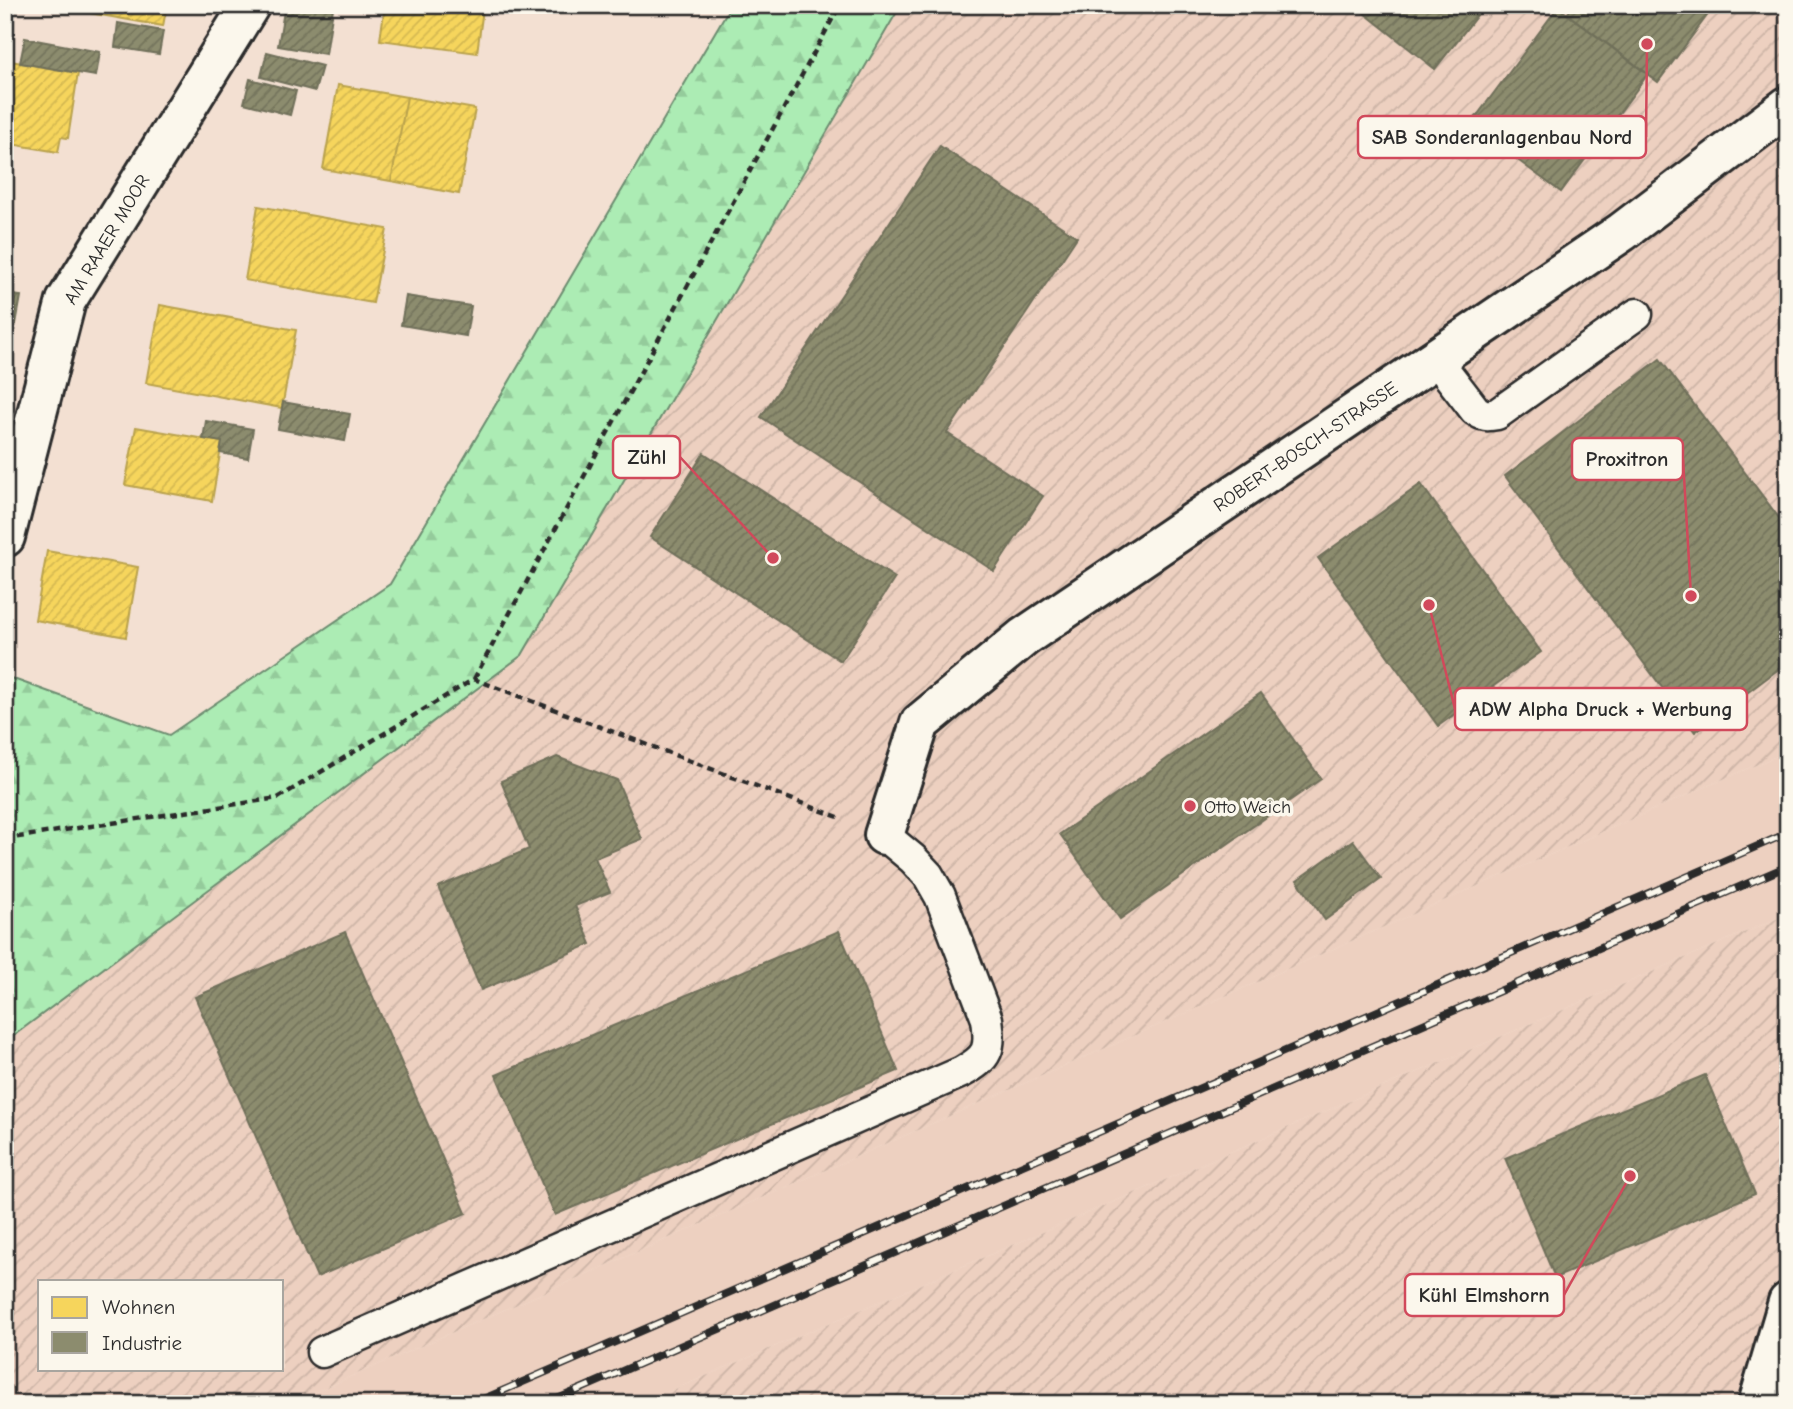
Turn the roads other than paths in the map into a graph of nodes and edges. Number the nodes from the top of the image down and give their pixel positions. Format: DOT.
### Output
graph roads {
  1 [pos="250,5"];
  2 [pos="1788,106"];
  3 [pos="1637,314"];
  4 [pos="1435,358"];
  5 [pos="5,537"];
  6 [pos="884,835"];
  7 [pos="1788,1302"];
  8 [pos="322,1352"];
  9 [pos="1758,1404"];
  1 -- 5 [label="street, AM RAAER MOOR"];
  2 -- 4 [label="street, ROBERT-BOSCH-STRASSE"];
  3 -- 4 [label="lane"];
  4 -- 6 [label="street, ROBERT-BOSCH-STRASSE"];
  6 -- 8 [label="lane"];
  7 -- 9 [label="street"];
}
